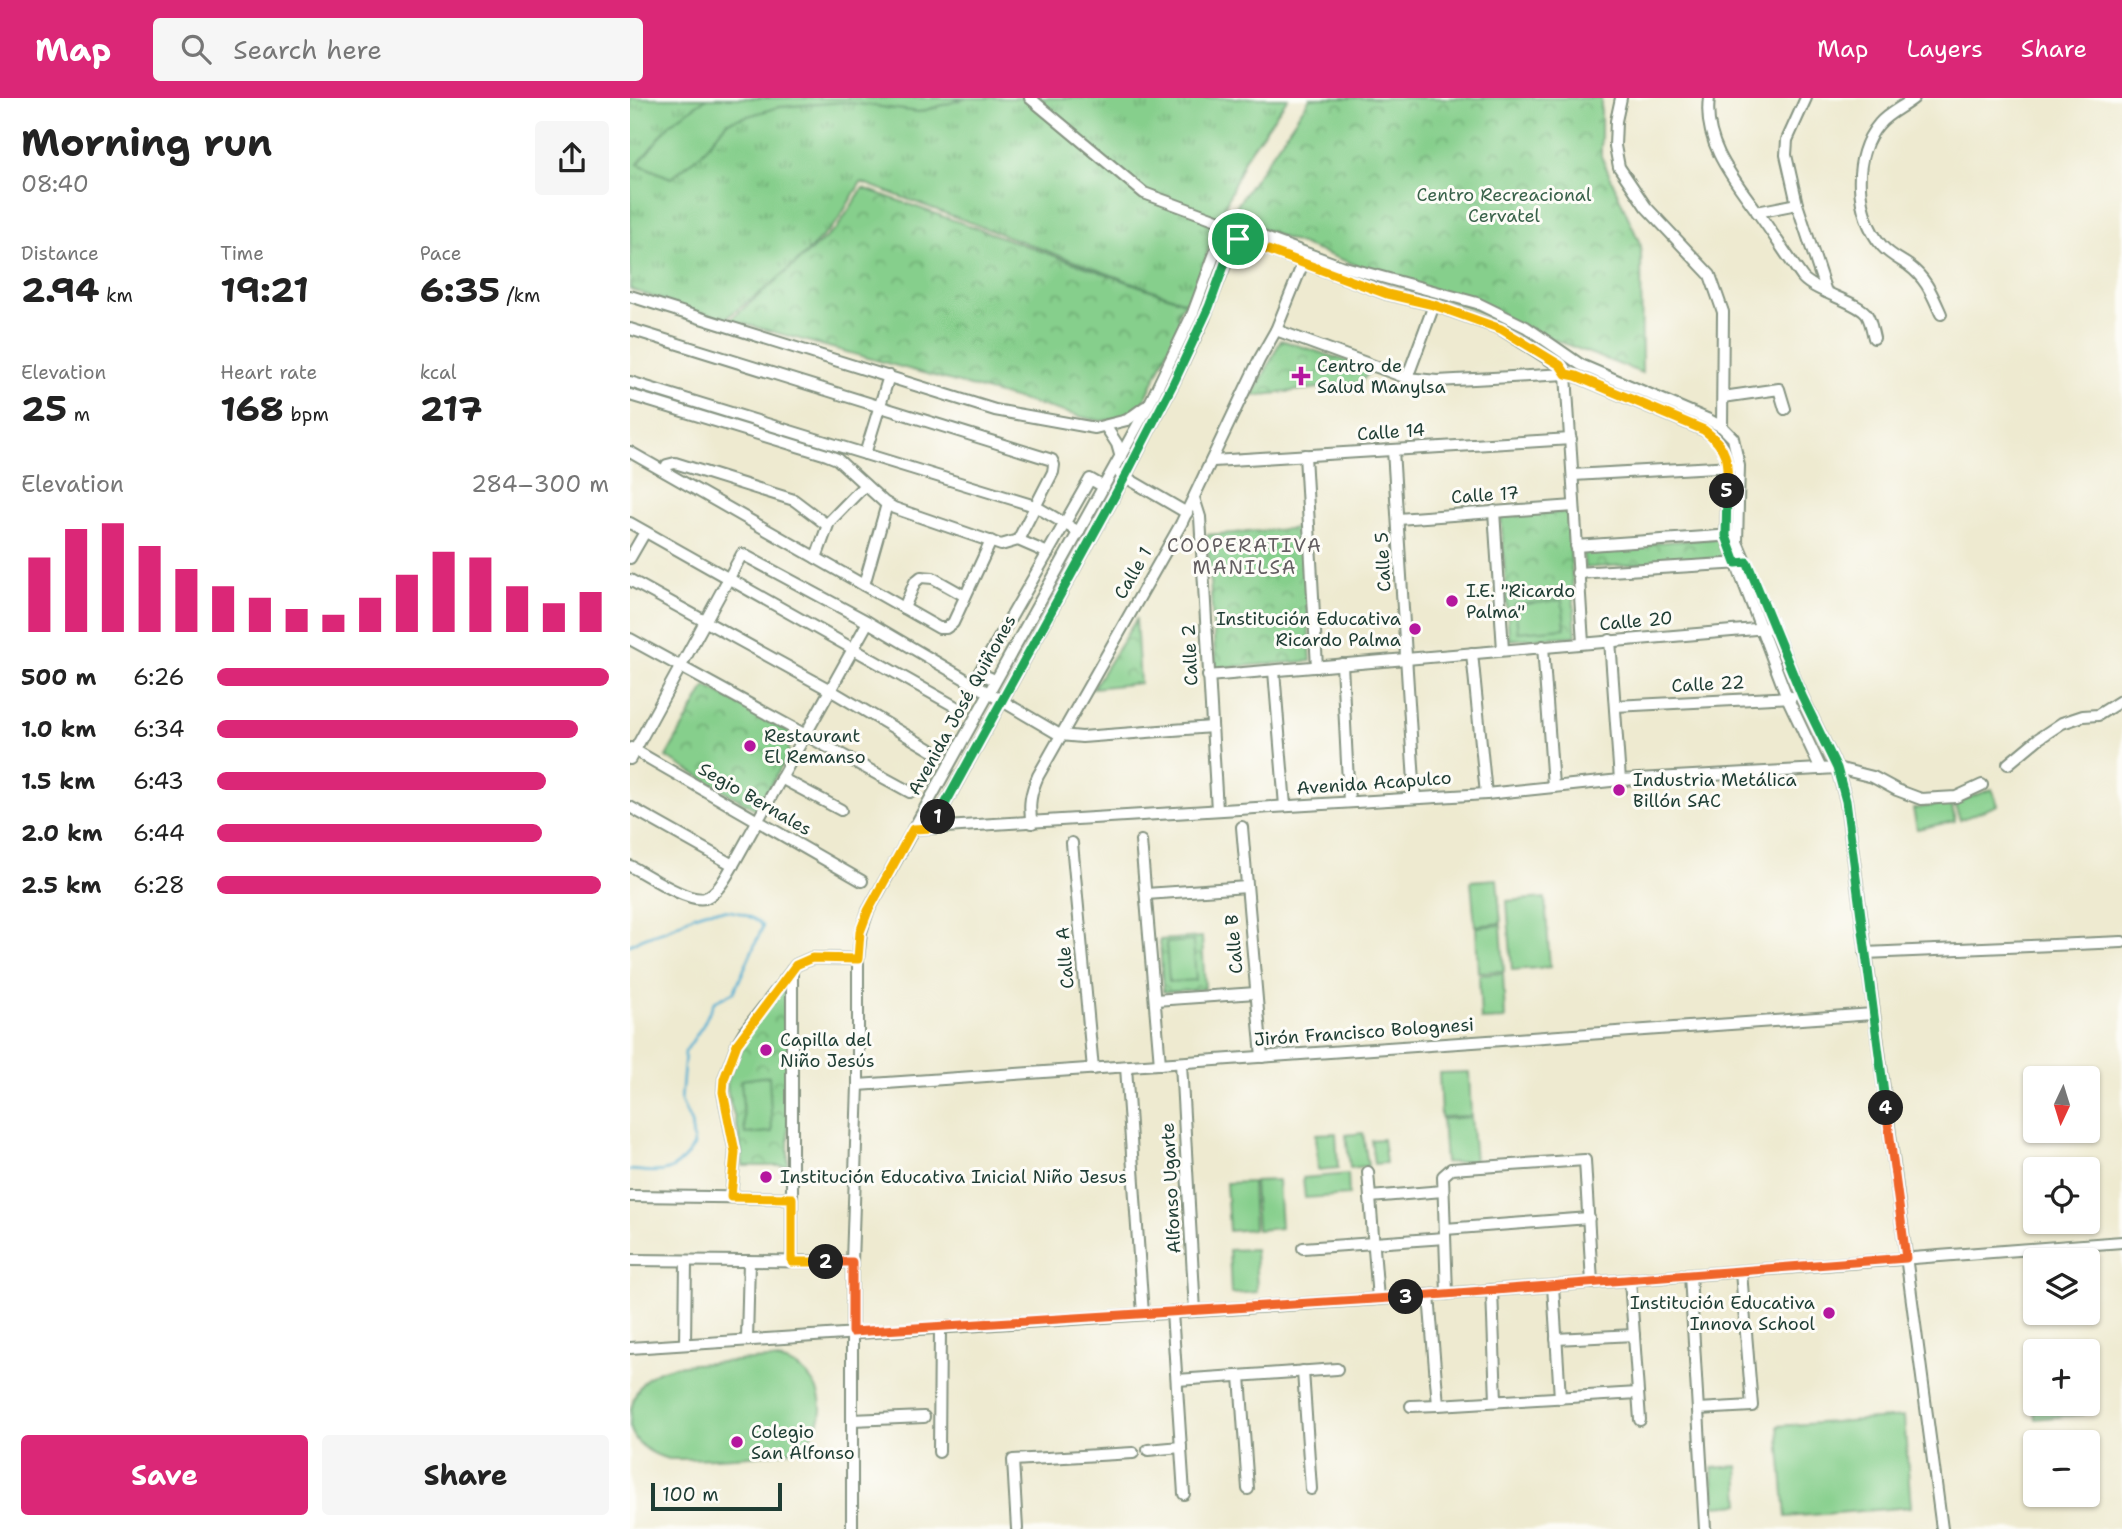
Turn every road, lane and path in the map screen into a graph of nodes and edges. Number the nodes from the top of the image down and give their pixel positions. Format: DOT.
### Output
graph roads {
  1 [pos="1030,98"];
  2 [pos="1621,98"];
  3 [pos="1709,98"];
  4 [pos="1806,98"];
  5 [pos="1914,98"];
  6 [pos="1797,204"];
  7 [pos="1757,212"];
  8 [pos="1226,223"];
  9 [pos="1303,263"];
  10 [pos="1826,292"];
  11 [pos="630,296"];
  12 [pos="1434,305"];
  13 [pos="1941,314"];
  14 [pos="630,329"];
  15 [pos="1276,330"];
  16 [pos="1874,338"];
  17 [pos="1538,351"];
  18 [pos="1566,374"];
  19 [pos="889,376"];
  20 [pos="1534,376"];
  21 [pos="1407,378"];
  22 [pos="630,382"];
  23 [pos="630,395"];
  24 [pos="1723,397"];
  25 [pos="1150,403"];
  26 [pos="880,407"];
  27 [pos="1785,409"];
  28 [pos="1106,427"];
  29 [pos="1722,427"];
  30 [pos="1133,433"];
  31 [pos="1571,439"];
  32 [pos="1393,450"];
  33 [pos="630,452"];
  34 [pos="865,454"];
  35 [pos="1305,455"];
  36 [pos="1121,458"];
  37 [pos="1213,461"];
  38 [pos="1734,466"];
  39 [pos="1113,470"];
  40 [pos="666,472"];
  41 [pos="1573,475"];
  42 [pos="1125,477"];
  43 [pos="865,485"];
  44 [pos="1104,487"];
  45 [pos="1194,498"];
  46 [pos="887,504"];
  47 [pos="1035,506"];
  48 [pos="1574,506"];
  49 [pos="1494,512"];
  50 [pos="1187,513"];
  51 [pos="1398,519"];
  52 [pos="630,523"];
  53 [pos="1181,523"];
  54 [pos="1065,524"];
  55 [pos="827,525"];
  56 [pos="645,532"];
  57 [pos="1079,532"];
  58 [pos="1201,532"];
  59 [pos="1731,536"];
  60 [pos="1018,540"];
  61 [pos="991,541"];
  62 [pos="1576,546"];
  63 [pos="1048,553"];
  64 [pos="630,558"];
  65 [pos="816,558"];
  66 [pos="1742,563"];
  67 [pos="1041,565"];
  68 [pos="1577,573"];
  69 [pos="1055,574"];
  70 [pos="729,579"];
  71 [pos="630,580"];
  72 [pos="864,585"];
  73 [pos="965,596"];
  74 [pos="904,608"];
  75 [pos="705,621"];
  76 [pos="868,622"];
  77 [pos="1768,628"];
  78 [pos="630,639"];
  79 [pos="1610,640"];
  80 [pos="1583,643"];
  81 [pos="1543,646"];
  82 [pos="853,649"];
  83 [pos="1503,650"];
  84 [pos="1472,653"];
  85 [pos="1406,659"];
  86 [pos="1342,664"];
  87 [pos="1317,667"];
  88 [pos="679,668"];
  89 [pos="1274,671"];
  90 [pos="1208,676"];
  91 [pos="995,680"];
  92 [pos="830,690"];
  93 [pos="989,691"];
  94 [pos="1802,696"];
  95 [pos="1787,697"];
  96 [pos="1003,700"];
  97 [pos="2122,700"];
  98 [pos="1615,706"];
  99 [pos="958,708"];
  100 [pos="1212,727"];
  101 [pos="1060,735"];
  102 [pos="805,736"];
  103 [pos="933,751"];
  104 [pos="632,752"];
  105 [pos="2008,764"];
  106 [pos="1837,768"];
  107 [pos="1821,769"];
  108 [pos="781,778"];
  109 [pos="1620,780"];
  110 [pos="1982,785"];
  111 [pos="1552,786"];
  112 [pos="909,792"];
  113 [pos="1486,793"];
  114 [pos="1415,798"];
  115 [pos="1349,802"];
  116 [pos="1285,806"];
  117 [pos="630,807"];
  118 [pos="841,810"];
  119 [pos="1217,810"];
  120 [pos="757,820"];
  121 [pos="1032,823"];
  122 [pos="1242,827"];
  123 [pos="932,828"];
  124 [pos="913,829"];
  125 [pos="1141,841"];
  126 [pos="1072,844"];
  127 [pos="733,865"];
  128 [pos="630,866"];
  129 [pos="862,881"];
  130 [pos="1247,887"];
  131 [pos="1146,894"];
  132 [pos="2122,942"];
  133 [pos="1866,953"];
  134 [pos="858,959"];
  135 [pos="792,970"];
  136 [pos="1256,993"];
  137 [pos="1155,1000"];
  138 [pos="1873,1014"];
  139 [pos="1262,1057"];
  140 [pos="1181,1063"];
  141 [pos="1160,1064"];
  142 [pos="1126,1067"];
  143 [pos="1093,1069"];
  144 [pos="858,1085"];
  145 [pos="1368,1172"];
  146 [pos="1443,1191"];
  147 [pos="630,1196"];
  148 [pos="1370,1196"];
  149 [pos="731,1197"];
  150 [pos="792,1198"];
  151 [pos="1589,1218"];
  152 [pos="1445,1234"];
  153 [pos="2122,1242"];
  154 [pos="1374,1243"];
  155 [pos="1303,1248"];
  156 [pos="1906,1258"];
  157 [pos="630,1260"];
  158 [pos="686,1261"];
  159 [pos="749,1261"];
  160 [pos="792,1262"];
  161 [pos="852,1262"];
  162 [pos="1741,1272"];
  163 [pos="1690,1275"];
  164 [pos="1630,1280"];
  165 [pos="1592,1283"];
  166 [pos="1553,1286"];
  167 [pos="1492,1290"];
  168 [pos="1447,1294"];
  169 [pos="1429,1295"];
  170 [pos="1378,1299"];
  171 [pos="1195,1311"];
  172 [pos="1172,1312"];
  173 [pos="1143,1314"];
  174 [pos="940,1326"];
  175 [pos="852,1332"];
  176 [pos="1634,1335"];
  177 [pos="1556,1339"];
  178 [pos="747,1340"];
  179 [pos="685,1344"];
  180 [pos="630,1348"];
  181 [pos="1337,1368"];
  182 [pos="1303,1371"];
  183 [pos="1240,1376"];
  184 [pos="1177,1380"];
  185 [pos="1638,1393"];
  186 [pos="1560,1398"];
  187 [pos="1496,1401"];
  188 [pos="1438,1405"];
  189 [pos="1411,1406"];
  190 [pos="1698,1409"];
  191 [pos="924,1417"];
  192 [pos="852,1420"];
  193 [pos="1640,1420"];
  194 [pos="1181,1447"];
  195 [pos="1148,1450"];
  196 [pos="939,1452"];
  197 [pos="1133,1453"];
  198 [pos="1248,1489"];
  199 [pos="1311,1489"];
  200 [pos="1184,1493"];
  201 [pos="852,1529"];
  202 [pos="1017,1529"];
  203 [pos="1704,1529"];
  204 [pos="1942,1529"];
  1 -- 8 [label="street"];
  2 -- 24 [label="street"];
  3 -- 7 [label="street"];
  4 -- 6 [label="street"];
  5 -- 13 [label="street"];
  6 -- 7 [label="street"];
  6 -- 10 [label="street"];
  7 -- 10 [label="street"];
  8 -- 25 [label="street, Avenida José Quiñones"];
  8 -- 29 [label="street"];
  9 -- 12 [label="street"];
  9 -- 15 [label="street, Calle 1"];
  9 -- 42 [label="street"];
  10 -- 16 [label="street"];
  11 -- 19 [label="street"];
  12 -- 17 [label="street"];
  12 -- 21 [label="street"];
  14 -- 26 [label="street"];
  15 -- 21 [label="street"];
  15 -- 37 [label="street, Calle 1"];
  17 -- 18 [label="street"];
  17 -- 20 [label="street"];
  18 -- 20 [label="street"];
  18 -- 31 [label="street"];
  18 -- 38 [label="street"];
  19 -- 26 [label="street"];
  19 -- 28 [label="street"];
  20 -- 21 [label="street"];
  22 -- 34 [label="street"];
  23 -- 43 [label="street"];
  24 -- 27 [label="street"];
  24 -- 29 [label="street"];
  25 -- 28 [label="street"];
  25 -- 30 [label="street, Avenida José Quiñones"];
  26 -- 34 [label="street"];
  26 -- 47 [label="street"];
  28 -- 30 [label="street"];
  28 -- 36 [label="street"];
  29 -- 38 [label="street"];
  30 -- 36 [label="street, Avenida José Quiñones"];
  31 -- 32 [label="street, Calle 14"];
  31 -- 41 [label="street"];
  32 -- 35 [label="street, Calle 14"];
  32 -- 51 [label="street, Calle 5"];
  33 -- 40 [label="street"];
  34 -- 47 [label="street"];
  35 -- 37 [label="street, Calle 14"];
  35 -- 87 [label="street"];
  36 -- 39 [label="street, Avenida José Quiñones"];
  37 -- 45 [label="street, Calle 1"];
  38 -- 41 [label="street"];
  38 -- 59 [label="street"];
  39 -- 42 [label="street"];
  39 -- 44 [label="street, Avenida José Quiñones"];
  40 -- 55 [label="street"];
  40 -- 65 [label="street"];
  41 -- 48 [label="street"];
  42 -- 50 [label="street"];
  42 -- 96 [label="street"];
  43 -- 46 [label="street"];
  43 -- 55 [label="street"];
  44 -- 54 [label="street"];
  44 -- 57 [label="street, Avenida José Quiñones"];
  45 -- 50 [label="street, Calle 1"];
  45 -- 58 [label="street, Calle 2"];
  46 -- 61 [label="street"];
  46 -- 72 [label="street"];
  47 -- 54 [label="street"];
  47 -- 60 [label="street"];
  48 -- 49 [label="street, Calle 17"];
  48 -- 62 [label="street"];
  49 -- 51 [label="street, Calle 17"];
  49 -- 83 [label="street"];
  50 -- 53 [label="street, Calle 1"];
  51 -- 85 [label="street, Calle 5"];
  52 -- 56 [label="street"];
  53 -- 58 [label="street"];
  53 -- 101 [label="street, Calle 1"];
  54 -- 57 [label="street"];
  54 -- 63 [label="street"];
  55 -- 65 [label="street"];
  56 -- 64 [label="street"];
  56 -- 70 [label="street"];
  57 -- 69 [label="street, Avenida José Quiñones"];
  58 -- 90 [label="street, Calle 2"];
  59 -- 62 [label="street"];
  59 -- 66 [label="street"];
  60 -- 61 [label="street"];
  60 -- 63 [label="street"];
  61 -- 73 [label="street"];
  62 -- 68 [label="street"];
  63 -- 67 [label="street"];
  65 -- 72 [label="street"];
  66 -- 68 [label="street"];
  66 -- 77 [label="street"];
  67 -- 69 [label="street"];
  67 -- 91 [label="street"];
  68 -- 80 [label="street"];
  69 -- 91 [label="street, Avenida José Quiñones"];
  70 -- 75 [label="street"];
  70 -- 76 [label="street"];
  70 -- 82 [label="street"];
  71 -- 75 [label="street"];
  72 -- 74 [label="street"];
  73 -- 74 [label="street"];
  73 -- 74 [label="street"];
  75 -- 88 [label="street"];
  75 -- 92 [label="street"];
  76 -- 82 [label="street"];
  76 -- 93 [label="street"];
  77 -- 79 [label="street, Calle 20"];
  77 -- 94 [label="street"];
  77 -- 95 [label="street"];
  78 -- 88 [label="street"];
  79 -- 80 [label="street, Calle 20"];
  79 -- 98 [label="street"];
  80 -- 81 [label="street, Calle 20"];
  81 -- 83 [label="street, Calle 20"];
  81 -- 111 [label="street"];
  82 -- 92 [label="street"];
  82 -- 99 [label="street"];
  83 -- 84 [label="street, Calle 20"];
  84 -- 85 [label="street, Calle 20"];
  84 -- 113 [label="street"];
  85 -- 86 [label="street, Calle 20"];
  85 -- 114 [label="street, Calle 5"];
  86 -- 87 [label="street, Calle 20"];
  86 -- 115 [label="street"];
  87 -- 89 [label="street, Calle 20"];
  88 -- 102 [label="street"];
  88 -- 104 [label="street"];
  89 -- 90 [label="street, Calle 20"];
  89 -- 116 [label="street"];
  90 -- 100 [label="street, Calle 2"];
  91 -- 93 [label="street, Avenida José Quiñones"];
  92 -- 102 [label="street"];
  92 -- 103 [label="street"];
  93 -- 96 [label="street"];
  93 -- 124 [label="street, Avenida José Quiñones"];
  94 -- 95 [label="street, Calle 22"];
  94 -- 106 [label="street"];
  95 -- 98 [label="street, Calle 22"];
  95 -- 107 [label="street"];
  96 -- 101 [label="street"];
  96 -- 123 [label="street"];
  97 -- 105 [label="street"];
  98 -- 109 [label="street"];
  100 -- 101 [label="street"];
  100 -- 119 [label="street, Calle 2"];
  101 -- 121 [label="street, Calle 1"];
  102 -- 108 [label="street"];
  102 -- 112 [label="street"];
  104 -- 120 [label="street, Segio Bernales"];
  106 -- 107 [label="street, Avenida Acapulco"];
  106 -- 110 [label="street, Avenida Acapulco"];
  106 -- 133 [label="street"];
  107 -- 109 [label="street, Avenida Acapulco"];
  108 -- 118 [label="street"];
  108 -- 120 [label="street"];
  109 -- 111 [label="street, Avenida Acapulco"];
  111 -- 113 [label="street, Avenida Acapulco"];
  113 -- 114 [label="street, Avenida Acapulco"];
  114 -- 115 [label="street, Avenida Acapulco"];
  115 -- 116 [label="street, Avenida Acapulco"];
  116 -- 119 [label="street, Avenida Acapulco"];
  117 -- 127 [label="street"];
  119 -- 121 [label="street, Avenida Acapulco"];
  120 -- 127 [label="street"];
  120 -- 129 [label="street, Segio Bernales"];
  121 -- 123 [label="street, Avenida Acapulco"];
  122 -- 130 [label="street, Calle B"];
  123 -- 124 [label="street, Avenida Acapulco"];
  124 -- 134 [label="street, Avenida José Quiñones"];
  125 -- 131 [label="street"];
  126 -- 143 [label="street, Calle A"];
  127 -- 128 [label="street"];
  130 -- 131 [label="street"];
  130 -- 136 [label="street, Calle B"];
  131 -- 137 [label="street"];
  132 -- 133 [label="street"];
  133 -- 138 [label="street"];
  134 -- 135 [label="street"];
  134 -- 144 [label="street, Avenida José Quiñones"];
  135 -- 149 [label="street"];
  135 -- 150 [label="street"];
  136 -- 137 [label="street"];
  136 -- 139 [label="street, Calle B"];
  137 -- 141 [label="street"];
  138 -- 139 [label="street, Jirón Francisco Bolognesi"];
  138 -- 156 [label="street"];
  139 -- 140 [label="street, Jirón Francisco Bolognesi"];
  140 -- 141 [label="street, Jirón Francisco Bolognesi"];
  140 -- 171 [label="street, Alfonso Ugarte"];
  141 -- 142 [label="street, Jirón Francisco Bolognesi"];
  142 -- 143 [label="street, Jirón Francisco Bolognesi"];
  142 -- 173 [label="street"];
  143 -- 144 [label="street, Jirón Francisco Bolognesi"];
  144 -- 161 [label="street, Avenida José Quiñones"];
  145 -- 148 [label="street"];
  146 -- 148 [label="street"];
  146 -- 151 [label="street"];
  146 -- 152 [label="street"];
  147 -- 149 [label="street"];
  148 -- 154 [label="street"];
  149 -- 150 [label="street"];
  150 -- 160 [label="street"];
  151 -- 152 [label="street"];
  151 -- 165 [label="street"];
  152 -- 154 [label="street"];
  152 -- 168 [label="street"];
  153 -- 156 [label="street"];
  154 -- 155 [label="street"];
  154 -- 170 [label="street"];
  156 -- 162 [label="street"];
  156 -- 204 [label="street"];
  157 -- 158 [label="street"];
  158 -- 159 [label="street"];
  158 -- 179 [label="street"];
  159 -- 160 [label="street"];
  159 -- 178 [label="street"];
  160 -- 161 [label="street"];
  161 -- 175 [label="street, Avenida José Quiñones"];
  162 -- 163 [label="street"];
  162 -- 190 [label="street"];
  163 -- 164 [label="street"];
  163 -- 190 [label="street"];
  164 -- 165 [label="street"];
  164 -- 176 [label="street"];
  165 -- 166 [label="street"];
  166 -- 167 [label="street"];
  166 -- 177 [label="street"];
  167 -- 168 [label="street"];
  167 -- 187 [label="street"];
  168 -- 169 [label="street"];
  169 -- 170 [label="street"];
  169 -- 188 [label="street"];
  170 -- 171 [label="street"];
  171 -- 172 [label="street"];
  172 -- 173 [label="street"];
  172 -- 184 [label="street"];
  173 -- 174 [label="street"];
  174 -- 175 [label="street"];
  174 -- 196 [label="street"];
  175 -- 178 [label="street"];
  175 -- 192 [label="street, Avenida José Quiñones"];
  176 -- 177 [label="street"];
  176 -- 185 [label="street"];
  177 -- 186 [label="street"];
  178 -- 179 [label="street"];
  179 -- 180 [label="street"];
  181 -- 182 [label="street"];
  182 -- 183 [label="street"];
  182 -- 199 [label="street"];
  183 -- 184 [label="street"];
  183 -- 198 [label="street"];
  184 -- 194 [label="street"];
  185 -- 186 [label="street"];
  185 -- 193 [label="street"];
  186 -- 187 [label="street"];
  187 -- 188 [label="street"];
  188 -- 189 [label="street"];
  190 -- 203 [label="street"];
  191 -- 192 [label="street"];
  192 -- 201 [label="street, Avenida José Quiñones"];
  194 -- 195 [label="street"];
  194 -- 200 [label="street"];
  197 -- 202 [label="street"];
}
